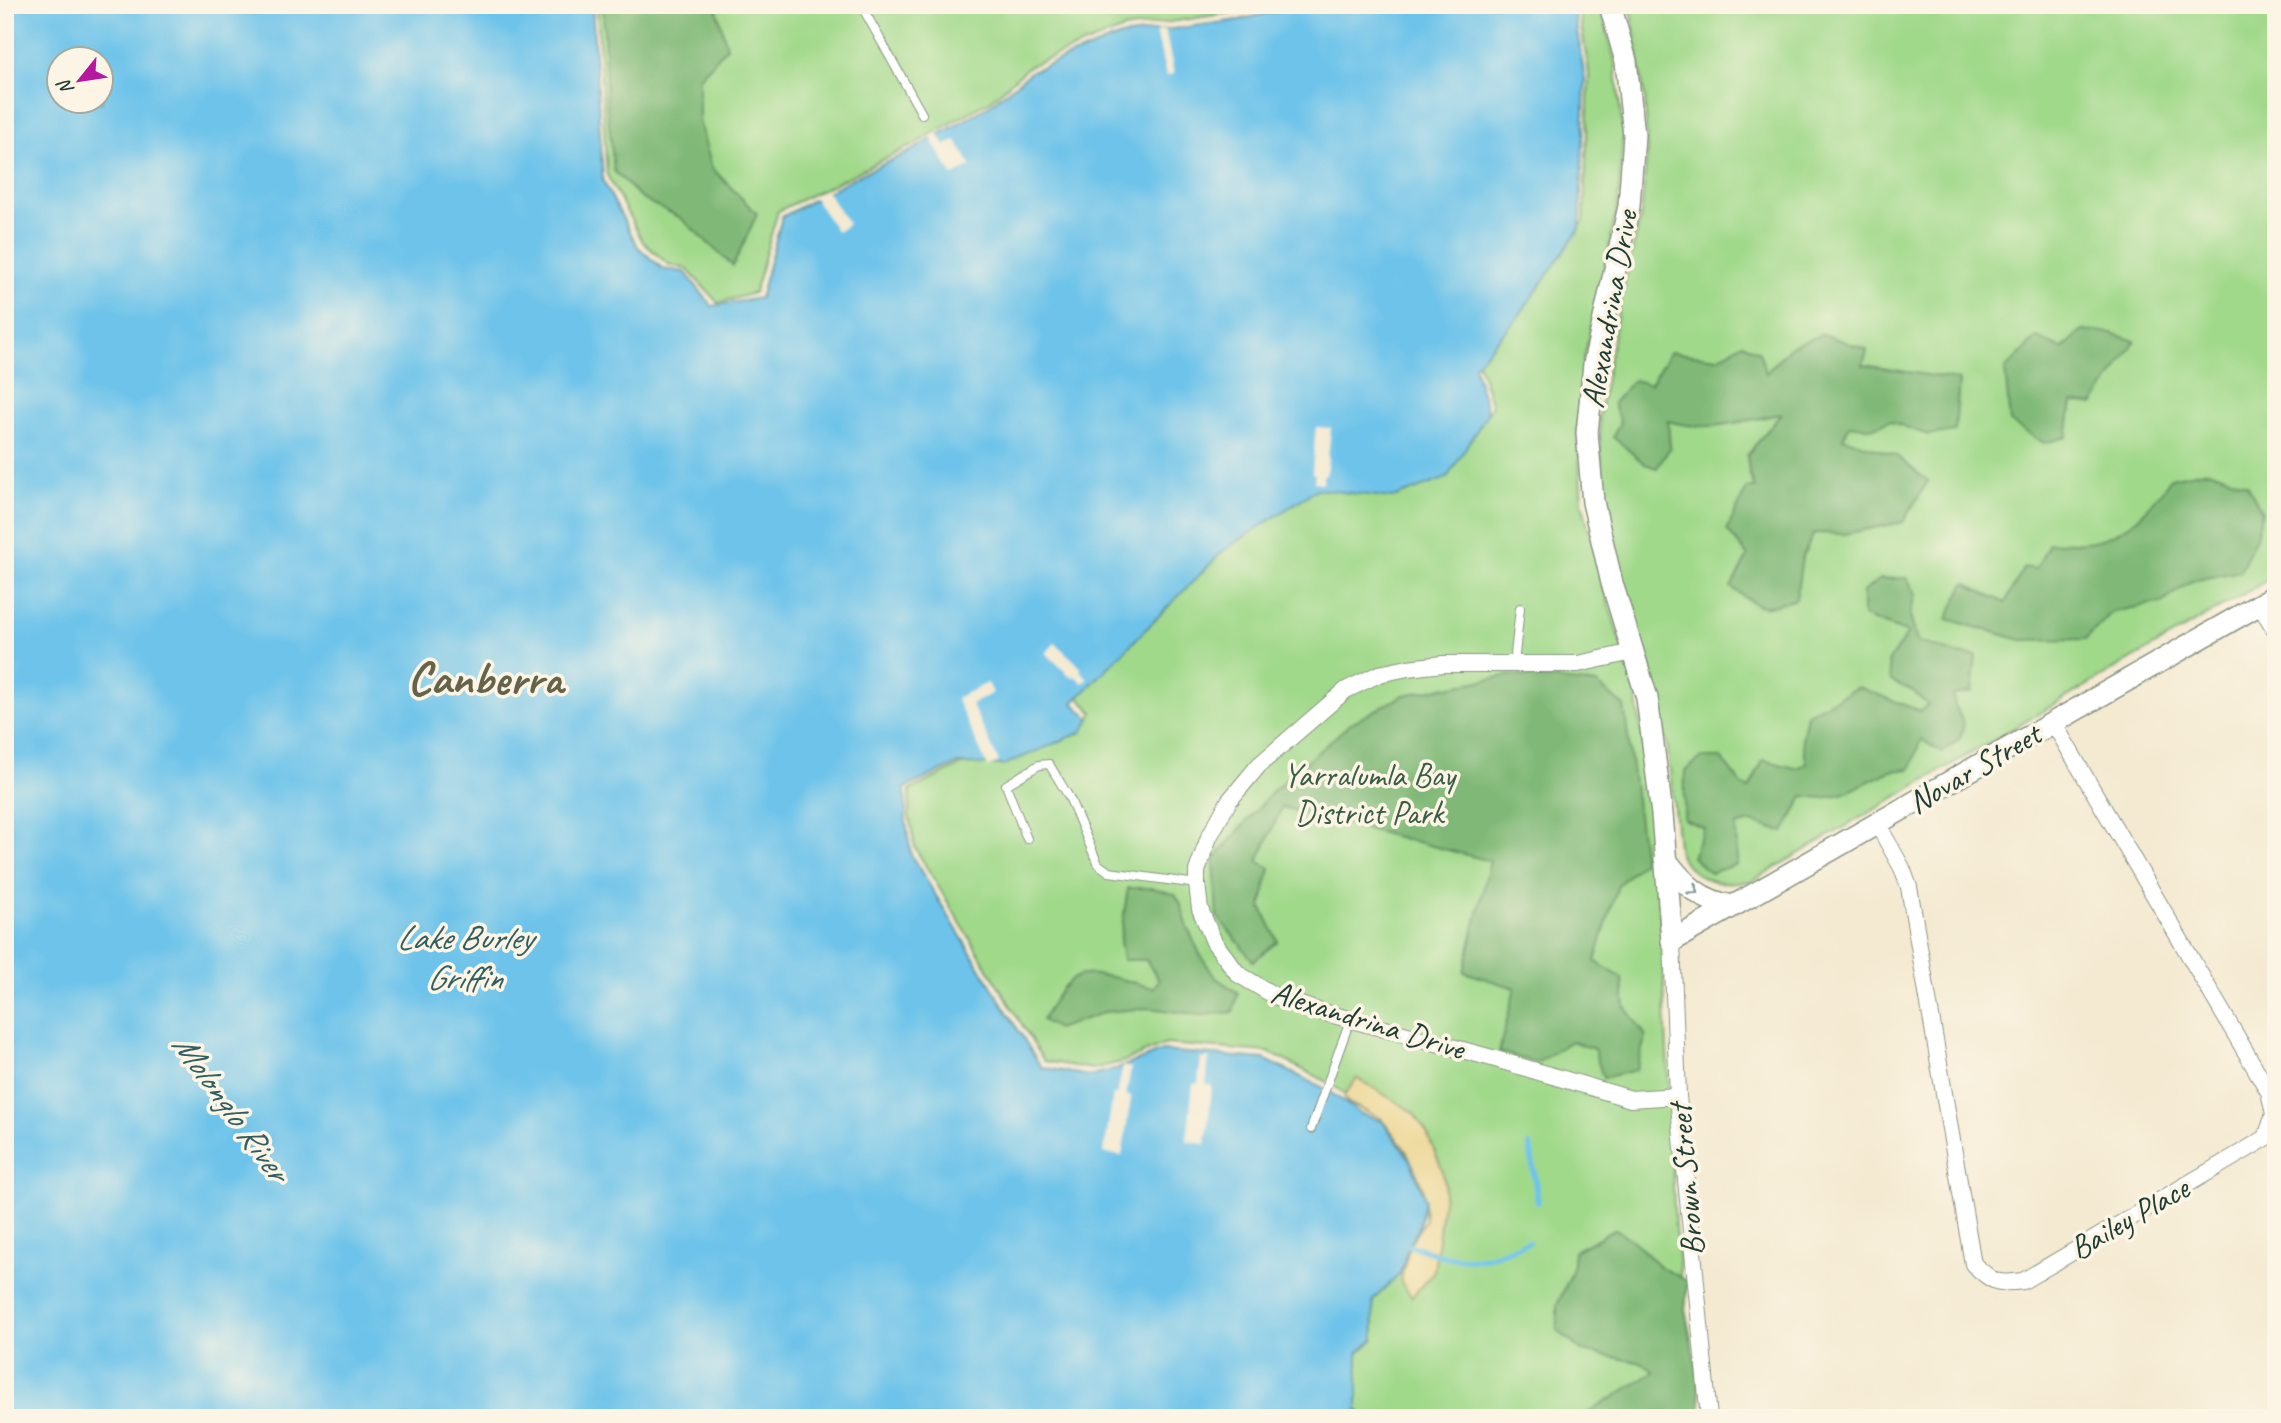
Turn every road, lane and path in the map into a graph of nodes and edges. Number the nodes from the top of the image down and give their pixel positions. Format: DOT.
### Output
graph roads {
  1 [pos="861,5"];
  2 [pos="1610,5"];
  3 [pos="922,114"];
  4 [pos="2267,599"];
  5 [pos="1520,607"];
  6 [pos="2276,631"];
  7 [pos="1633,652"];
  8 [pos="1514,663"];
  9 [pos="2053,722"];
  10 [pos="1877,823"];
  11 [pos="1027,839"];
  12 [pos="1665,859"];
  13 [pos="1197,884"];
  14 [pos="1733,906"];
  15 [pos="1672,941"];
  16 [pos="1350,1020"];
  17 [pos="1678,1096"];
  18 [pos="1311,1129"];
  19 [pos="1709,1418"];
  1 -- 3 [label="lane"];
  2 -- 7 [label="main road, Alexandrina Drive"];
  4 -- 6 [label="street"];
  4 -- 9 [label="main road, Novar Street"];
  5 -- 8 [label="lane"];
  7 -- 8 [label="street, Alexandrina Drive"];
  7 -- 12 [label="main road, Alexandrina Drive"];
  8 -- 13 [label="street, Alexandrina Drive"];
  9 -- 10 [label="main road, Novar Street"];
  9 -- 10 [label="street, Bailey Place"];
  10 -- 14 [label="main road, Novar Street"];
  11 -- 13 [label="lane"];
  12 -- 14 [label="main road, one-way"];
  12 -- 15 [label="main road, Alexandrina Drive"];
  13 -- 16 [label="street, Alexandrina Drive"];
  14 -- 15 [label="main road, Novar Street"];
  15 -- 17 [label="street, Brown Street"];
  16 -- 17 [label="street, Alexandrina Drive"];
  16 -- 18 [label="lane"];
  17 -- 19 [label="street, Brown Street"];
}
